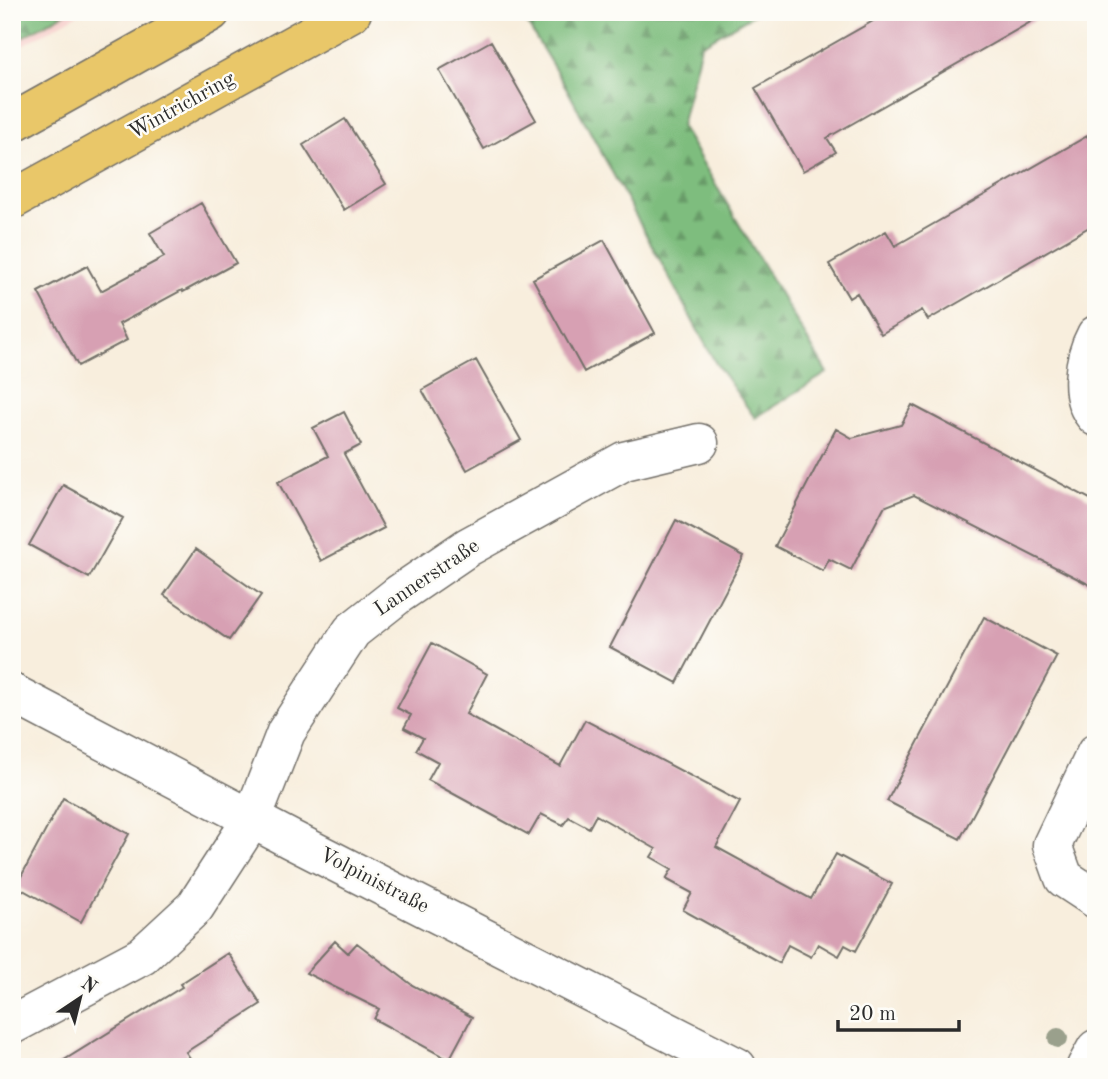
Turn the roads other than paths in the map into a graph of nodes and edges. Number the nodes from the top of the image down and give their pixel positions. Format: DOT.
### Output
graph roads {
  1 [pos="211,12"];
  2 [pos="352,12"];
  3 [pos="12,123"];
  4 [pos="12,200"];
  5 [pos="1096,335"];
  6 [pos="1096,417"];
  7 [pos="699,443"];
  8 [pos="12,693"];
  9 [pos="1096,753"];
  10 [pos="253,819"];
  11 [pos="1096,899"];
  12 [pos="12,1025"];
  13 [pos="1096,1049"];
  14 [pos="737,1067"];
  15 [pos="1086,1067"];
  1 -- 3 [label="main road"];
  2 -- 4 [label="main road, Wintrichring"];
  5 -- 6 [label="street"];
  7 -- 10 [label="street, Lannerstraße"];
  8 -- 10 [label="street, Volpinistraße"];
  9 -- 11 [label="street"];
  10 -- 12 [label="street, Lannerstraße"];
  10 -- 14 [label="street, Volpinistraße"];
  13 -- 15 [label="street"];
}
